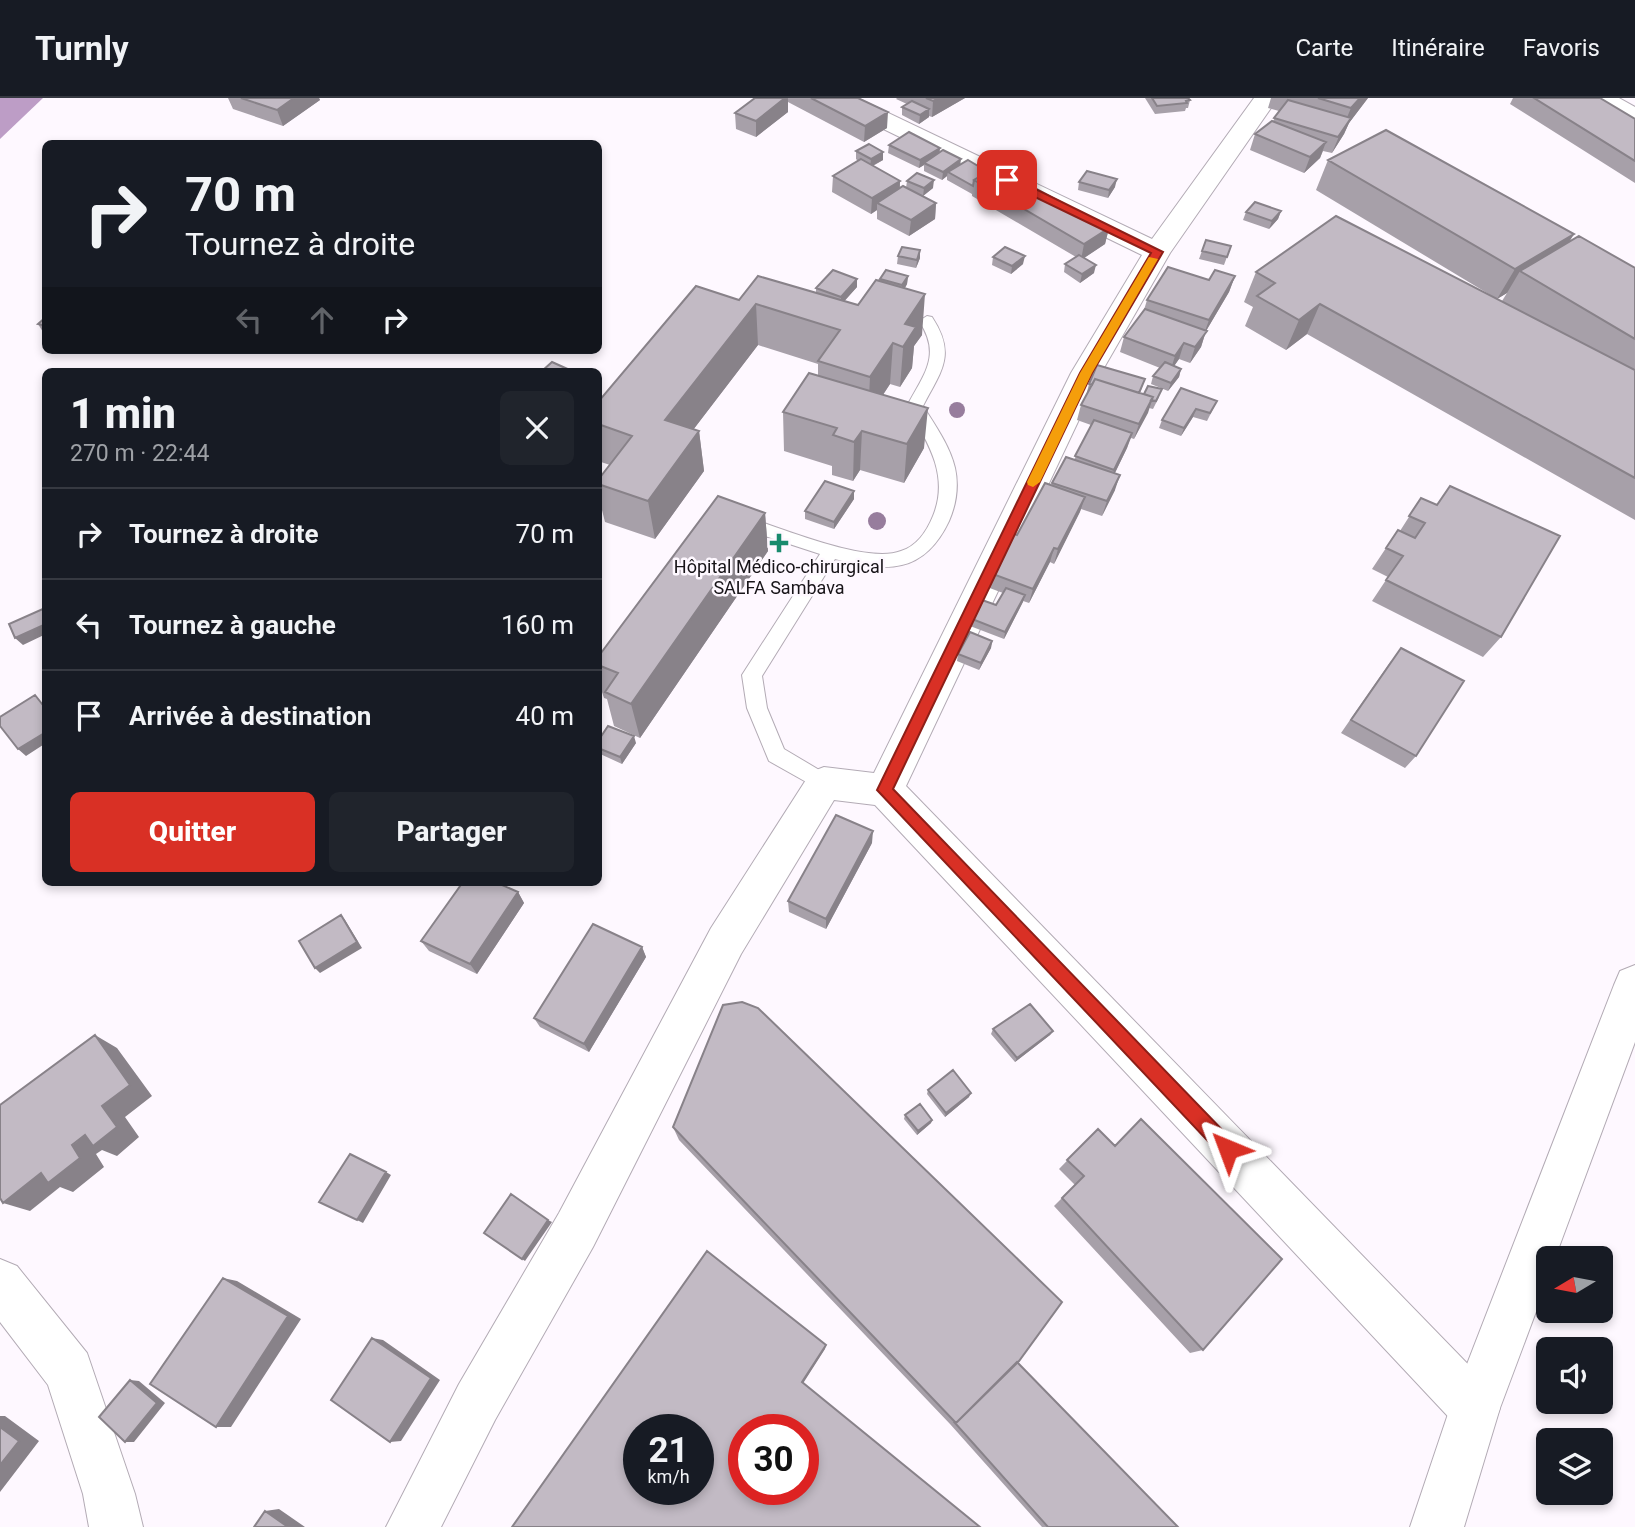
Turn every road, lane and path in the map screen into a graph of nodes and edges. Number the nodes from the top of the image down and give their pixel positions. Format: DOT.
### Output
graph roads {
  1 [pos="838,98"];
  2 [pos="1266,98"];
  3 [pos="1602,98"];
  4 [pos="1635,117"];
  5 [pos="1157,252"];
  6 [pos="927,321"];
  7 [pos="720,515"];
  8 [pos="831,551"];
  9 [pos="824,783"];
  10 [pos="885,790"];
  11 [pos="1635,985"];
  12 [pos="0,1283"];
  13 [pos="1475,1408"];
  14 [pos="116,1527"];
  15 [pos="413,1527"];
  16 [pos="1437,1527"];
  1 -- 5 [label="street"];
  2 -- 5 [label="street"];
  3 -- 4 [label="street"];
  5 -- 10 [label="street"];
  6 -- 8 [label="lane"];
  7 -- 8 [label="lane"];
  8 -- 9 [label="lane"];
  9 -- 10 [label="street"];
  9 -- 15 [label="street"];
  10 -- 13 [label="street"];
  11 -- 13 [label="street"];
  12 -- 14 [label="street"];
  13 -- 16 [label="street"];
}
